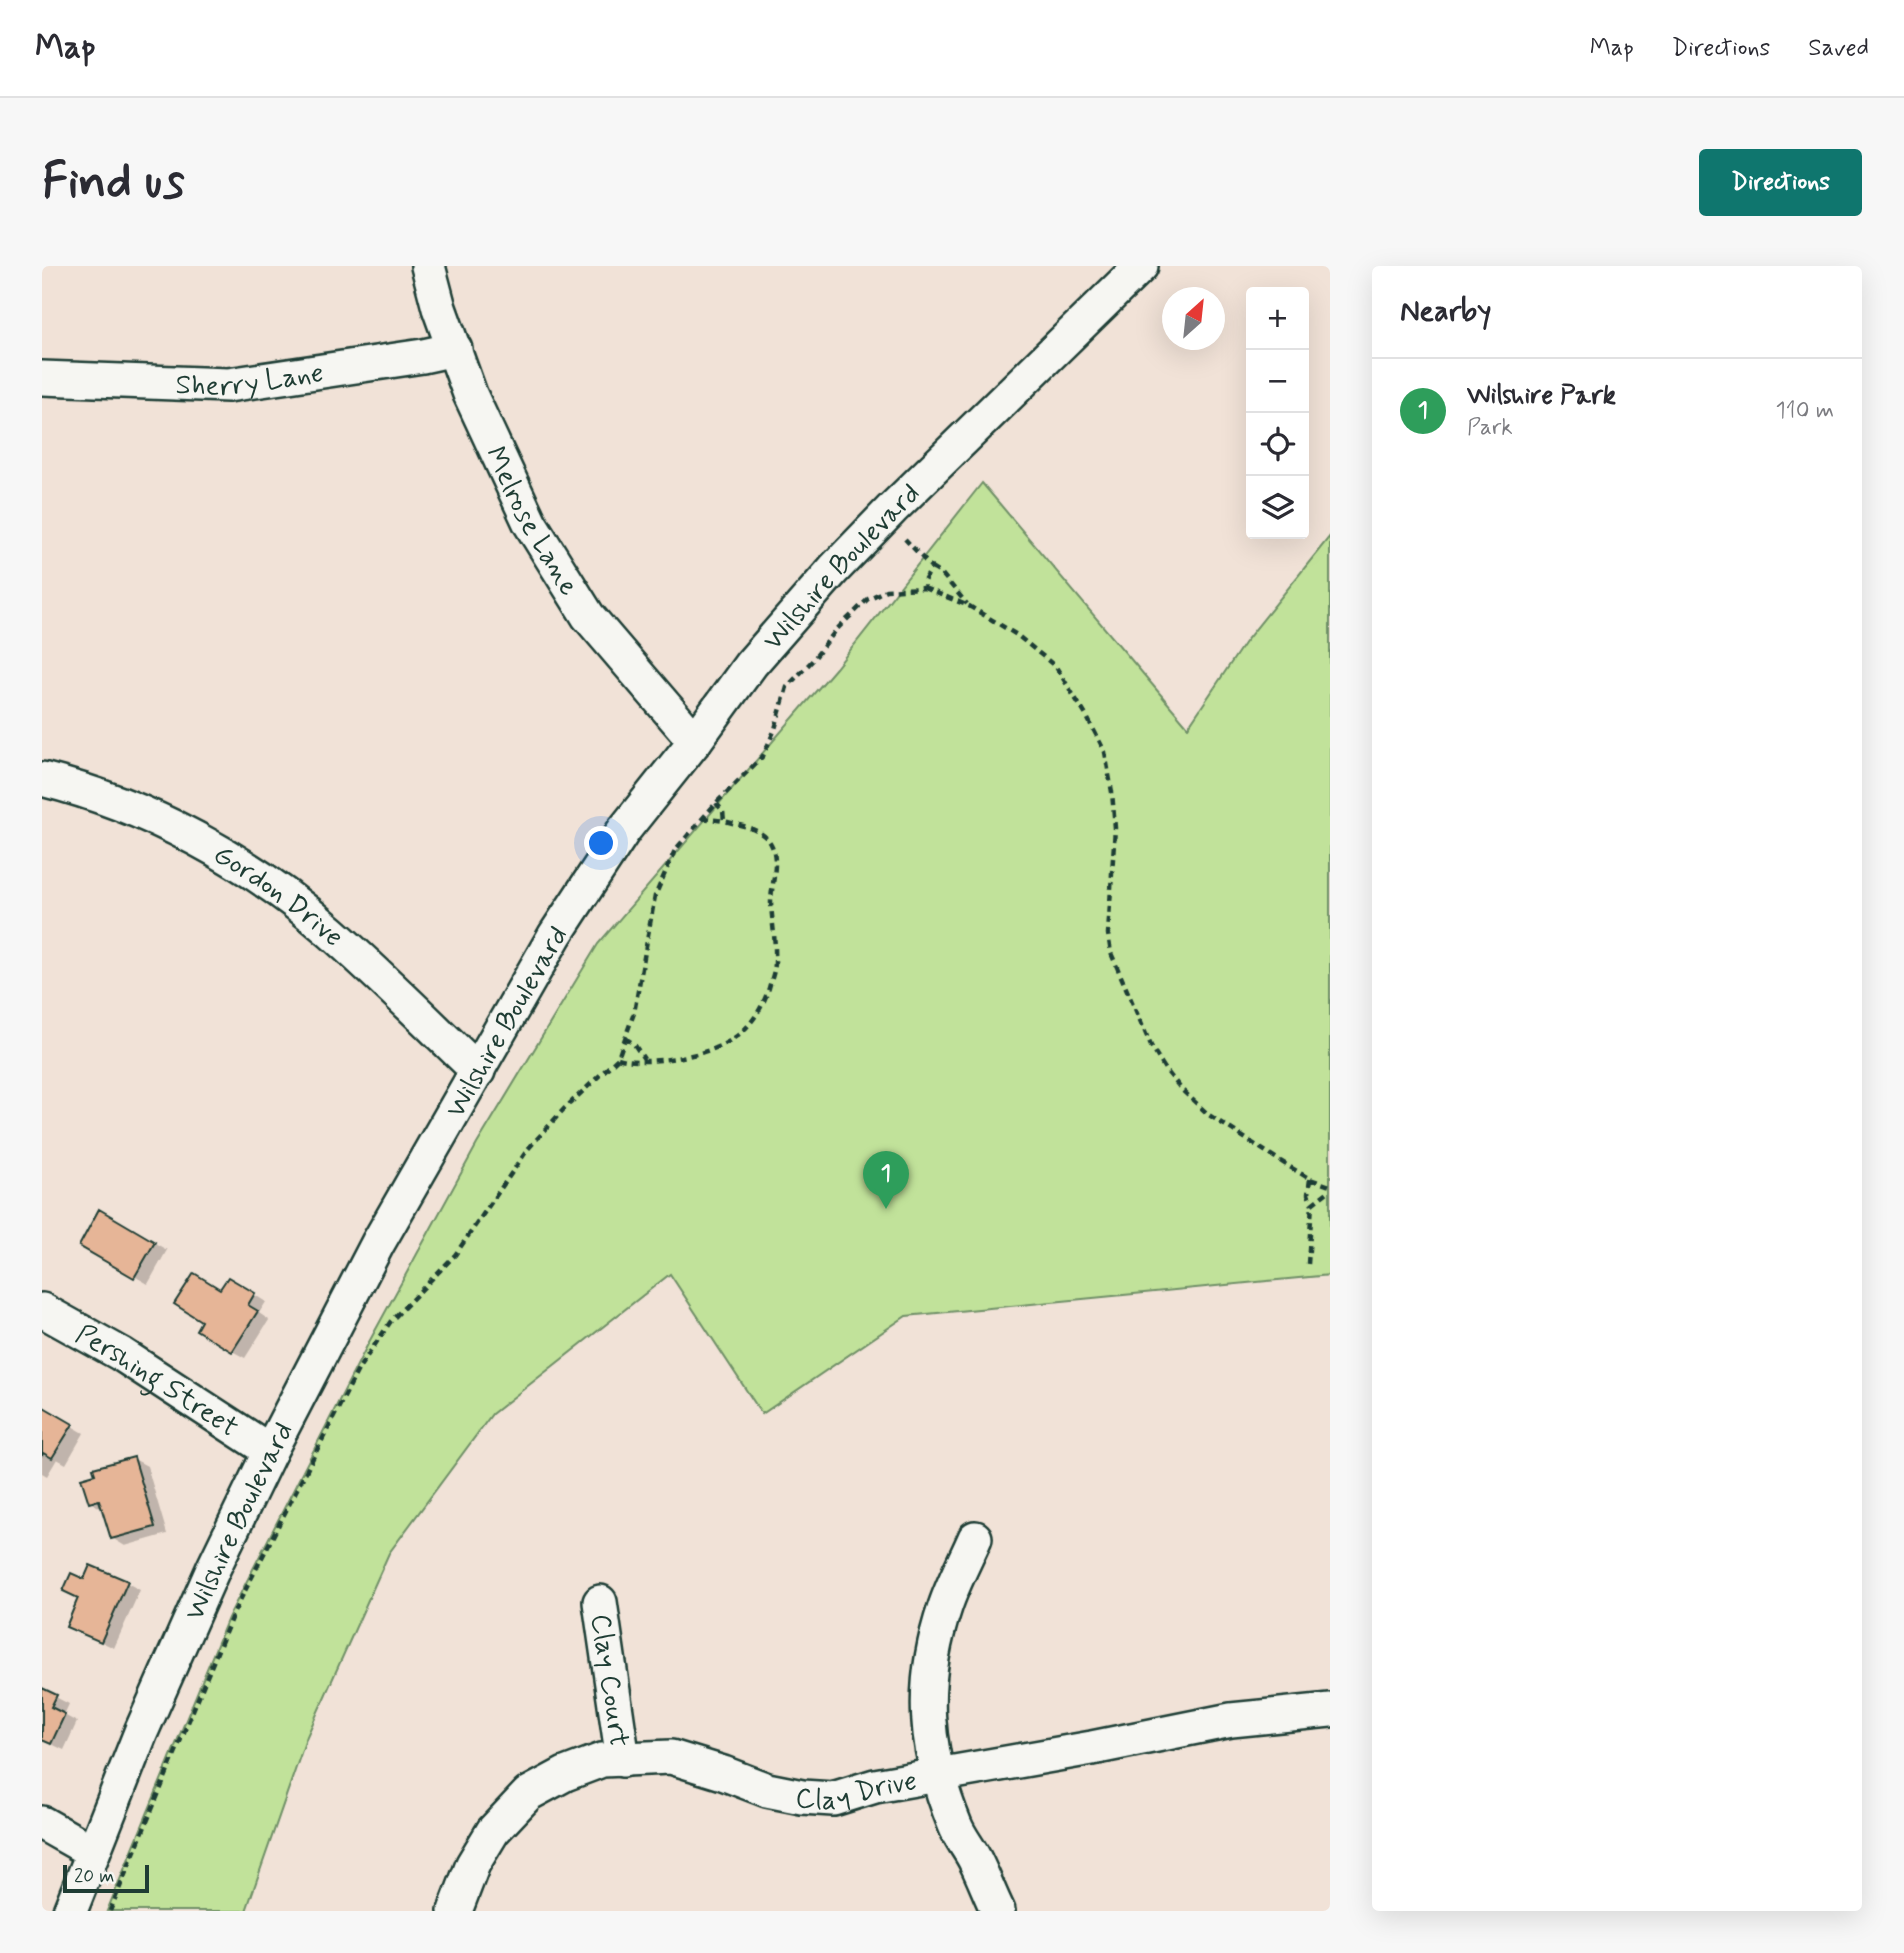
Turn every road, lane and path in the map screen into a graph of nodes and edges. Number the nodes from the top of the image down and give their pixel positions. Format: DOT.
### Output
graph roads {
  1 [pos="428,266"];
  2 [pos="1141,266"];
  3 [pos="454,349"];
  4 [pos="42,378"];
  5 [pos="915,548"];
  6 [pos="932,568"];
  7 [pos="924,588"];
  8 [pos="969,606"];
  9 [pos="695,741"];
  10 [pos="42,779"];
  11 [pos="716,803"];
  12 [pos="702,818"];
  13 [pos="724,821"];
  14 [pos="625,1038"];
  15 [pos="618,1058"];
  16 [pos="644,1059"];
  17 [pos="478,1071"];
  18 [pos="1310,1178"];
  19 [pos="1330,1188"];
  20 [pos="1312,1204"];
  21 [pos="1308,1265"];
  22 [pos="42,1310"];
  23 [pos="270,1451"];
  24 [pos="975,1538"];
  25 [pos="600,1602"];
  26 [pos="1330,1710"];
  27 [pos="623,1760"];
  28 [pos="936,1776"];
  29 [pos="42,1823"];
  30 [pos="93,1852"];
  31 [pos="70,1911"];
  32 [pos="110,1911"];
  33 [pos="456,1911"];
  34 [pos="998,1911"];
  1 -- 3 [label="street, Melrose Lane"];
  2 -- 9 [label="street, Wilshire Boulevard"];
  3 -- 4 [label="street, Sherry Lane"];
  3 -- 9 [label="street, Melrose Lane"];
  5 -- 6 [label="path"];
  6 -- 7 [label="path"];
  6 -- 8 [label="path"];
  7 -- 8 [label="path"];
  7 -- 11 [label="path"];
  8 -- 18 [label="path"];
  9 -- 17 [label="street, Wilshire Boulevard"];
  10 -- 17 [label="street, Gordon Drive"];
  11 -- 12 [label="path"];
  11 -- 13 [label="path"];
  12 -- 13 [label="path"];
  12 -- 14 [label="path"];
  13 -- 16 [label="path"];
  14 -- 15 [label="path"];
  14 -- 16 [label="path"];
  15 -- 16 [label="path"];
  15 -- 32 [label="path"];
  17 -- 23 [label="street, Wilshire Boulevard"];
  18 -- 19 [label="path"];
  18 -- 20 [label="path"];
  19 -- 20 [label="path"];
  20 -- 21 [label="path"];
  22 -- 23 [label="street, Pershing Street"];
  23 -- 30 [label="street, Wilshire Boulevard"];
  24 -- 28 [label="street"];
  25 -- 27 [label="street, Clay Court"];
  26 -- 28 [label="street, Clay Drive"];
  27 -- 28 [label="street, Clay Drive"];
  27 -- 33 [label="street, Clay Drive"];
  28 -- 34 [label="street"];
  29 -- 30 [label="street"];
  30 -- 31 [label="street, Wilshire Boulevard"];
}
